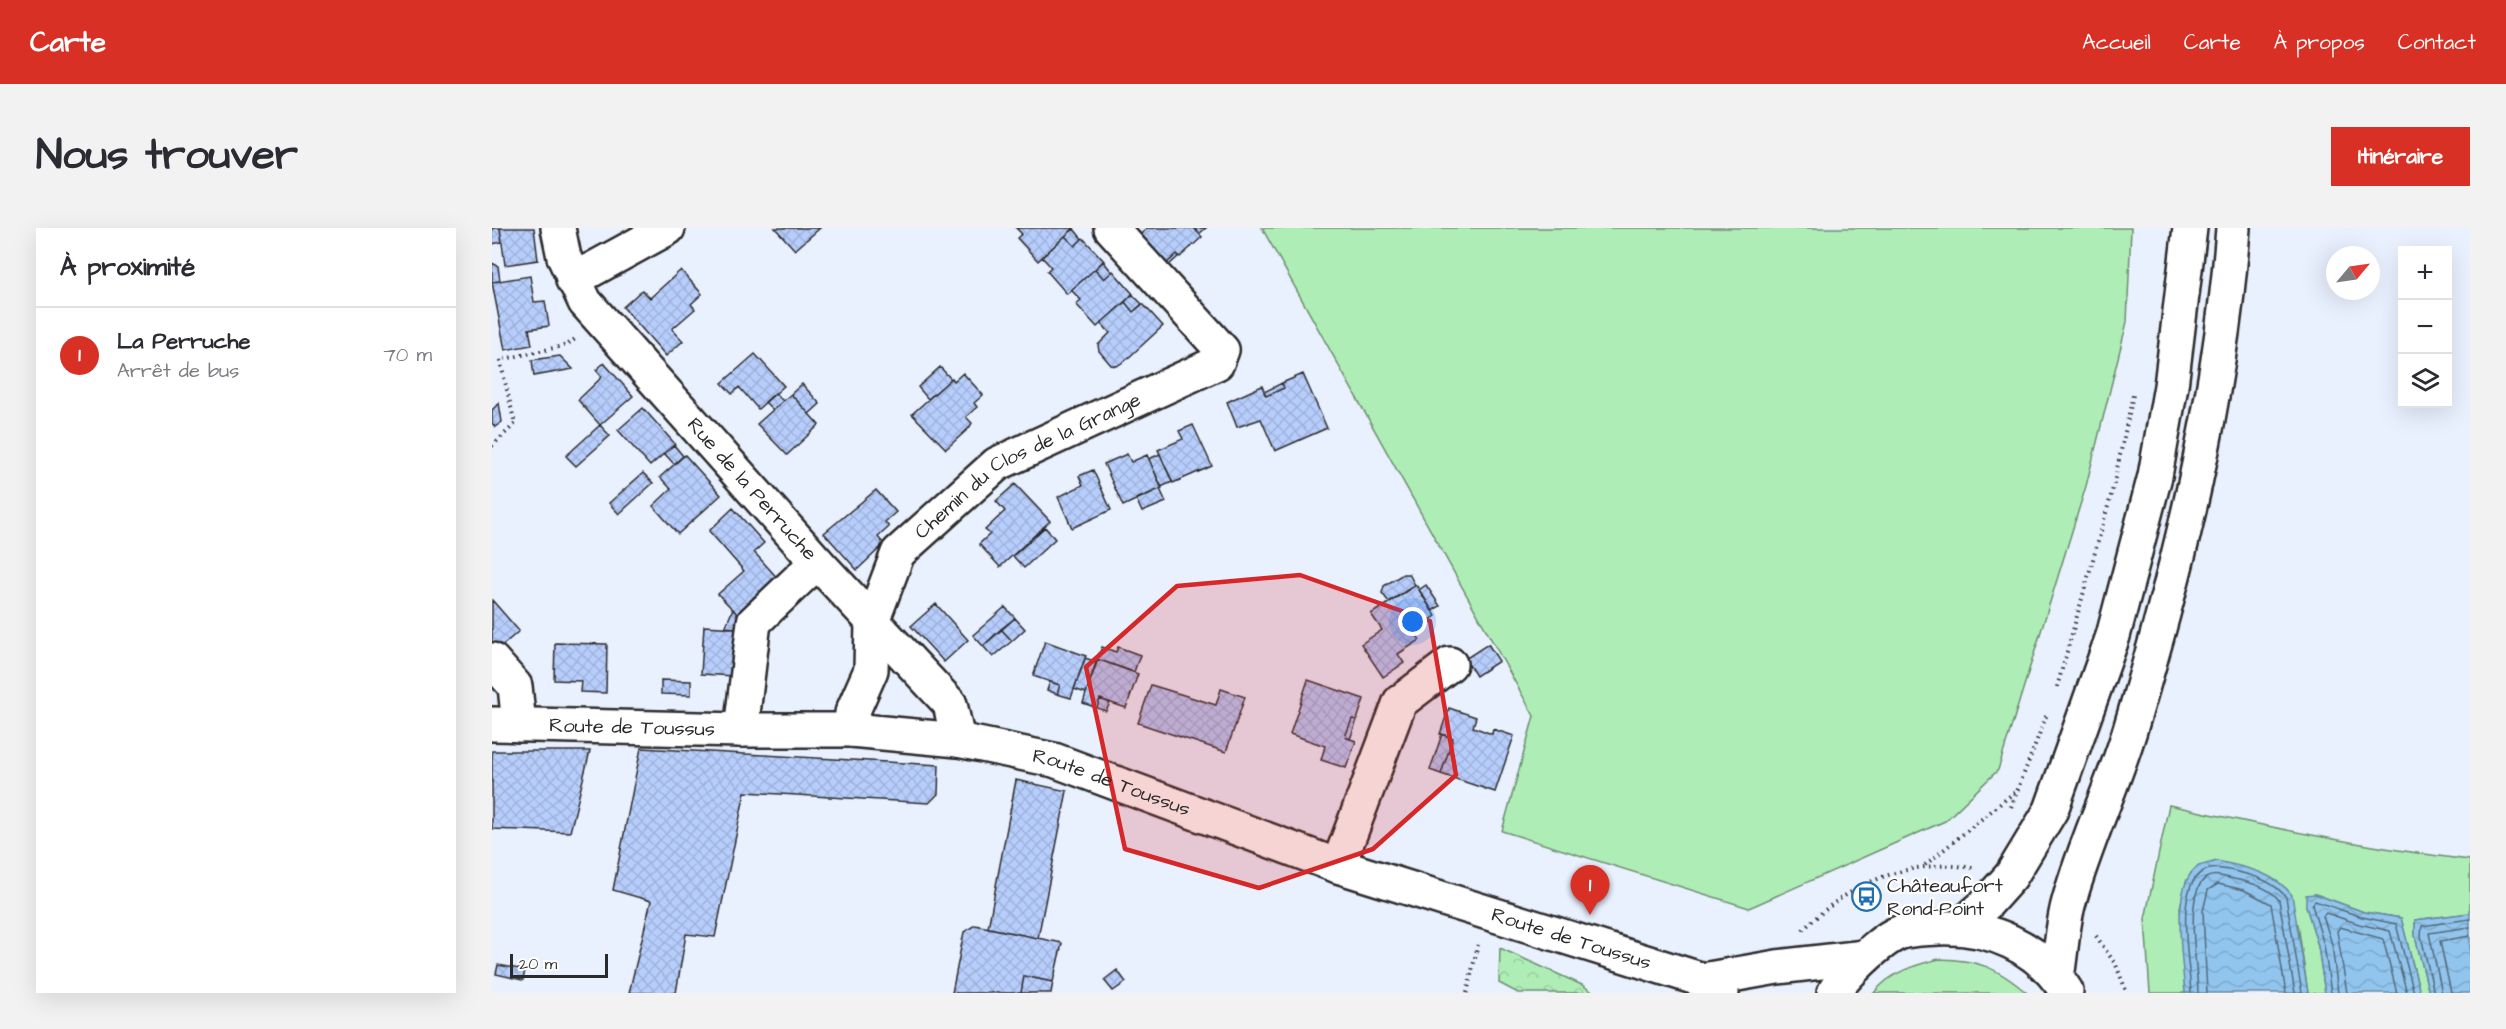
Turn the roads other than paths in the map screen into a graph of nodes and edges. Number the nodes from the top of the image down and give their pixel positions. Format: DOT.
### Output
graph roads {
  1 [pos="558,228"];
  2 [pos="668,228"];
  3 [pos="1111,228"];
  4 [pos="2190,228"];
  5 [pos="2234,228"];
  6 [pos="573,280"];
  7 [pos="817,562"];
  8 [pos="872,622"];
  9 [pos="492,660"];
  10 [pos="1450,664"];
  11 [pos="506,724"];
  12 [pos="741,730"];
  13 [pos="851,730"];
  14 [pos="958,740"];
  15 [pos="1338,866"];
  16 [pos="1960,927"];
  17 [pos="1865,957"];
  18 [pos="2062,985"];
  19 [pos="1713,987"];
  20 [pos="1834,993"];
  1 -- 6 [label="street, Rue de la Perruche"];
  2 -- 6 [label="street"];
  3 -- 8 [label="street, Chemin du Clos de la Grange"];
  4 -- 16 [label="street"];
  5 -- 18 [label="street"];
  6 -- 7 [label="street, Rue de la Perruche"];
  7 -- 8 [label="street, Rue de la Perruche"];
  7 -- 12 [label="street"];
  8 -- 13 [label="street"];
  8 -- 14 [label="street, Rue de la Perruche"];
  9 -- 11 [label="street"];
  10 -- 15 [label="street"];
  11 -- 12 [label="street, Route de Toussus"];
  12 -- 13 [label="street, Route de Toussus"];
  13 -- 14 [label="street, Route de Toussus"];
  14 -- 15 [label="street, Route de Toussus"];
  15 -- 19 [label="street, Route de Toussus"];
  16 -- 17 [label="street"];
  16 -- 18 [label="street"];
  17 -- 19 [label="street, Route de Toussus"];
  17 -- 20 [label="street"];
}
